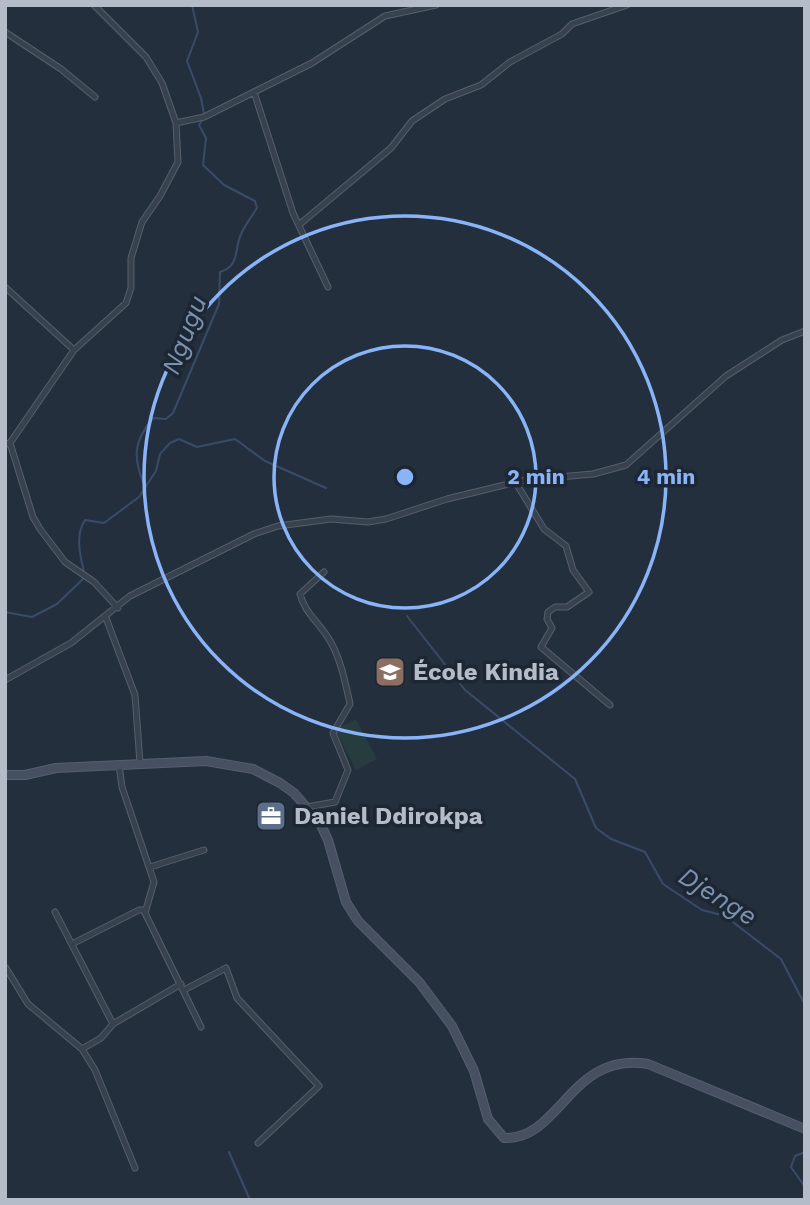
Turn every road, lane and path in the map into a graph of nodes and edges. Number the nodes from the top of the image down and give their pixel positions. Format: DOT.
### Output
graph roads {
  1 [pos="94,5"];
  2 [pos="436,5"];
  3 [pos="627,5"];
  4 [pos="5,32"];
  5 [pos="254,92"];
  6 [pos="95,97"];
  7 [pos="177,123"];
  8 [pos="300,224"];
  9 [pos="5,287"];
  10 [pos="328,287"];
  11 [pos="805,331"];
  12 [pos="75,350"];
  13 [pos="8,444"];
  14 [pos="516,483"];
  15 [pos="324,572"];
  16 [pos="118,608"];
  17 [pos="106,618"];
  18 [pos="5,680"];
  19 [pos="610,705"];
  20 [pos="140,764"];
  21 [pos="119,765"];
  22 [pos="5,775"];
  23 [pos="307,807"];
  24 [pos="204,850"];
  25 [pos="150,867"];
  26 [pos="146,910"];
  27 [pos="55,912"];
  28 [pos="72,944"];
  29 [pos="6,968"];
  30 [pos="182,987"];
  31 [pos="113,1024"];
  32 [pos="201,1027"];
  33 [pos="82,1049"];
  34 [pos="805,1129"];
  35 [pos="258,1143"];
  36 [pos="135,1168"];
  1 -- 7 [label="street"];
  2 -- 5 [label="street"];
  3 -- 8 [label="street"];
  4 -- 6 [label="street"];
  5 -- 7 [label="street"];
  5 -- 8 [label="street"];
  7 -- 12 [label="street"];
  8 -- 10 [label="street"];
  9 -- 12 [label="street"];
  11 -- 14 [label="street"];
  12 -- 13 [label="street"];
  13 -- 16 [label="street"];
  14 -- 16 [label="street"];
  14 -- 19 [label="street"];
  15 -- 23 [label="street"];
  16 -- 17 [label="street"];
  17 -- 18 [label="street"];
  17 -- 20 [label="street"];
  20 -- 21 [label="main road"];
  20 -- 23 [label="main road"];
  21 -- 22 [label="main road"];
  21 -- 25 [label="street"];
  23 -- 34 [label="main road"];
  24 -- 25 [label="street"];
  25 -- 26 [label="street"];
  26 -- 28 [label="street"];
  26 -- 30 [label="street"];
  27 -- 28 [label="street"];
  28 -- 31 [label="street"];
  29 -- 33 [label="street"];
  30 -- 31 [label="street"];
  30 -- 32 [label="street"];
  30 -- 35 [label="street"];
  31 -- 33 [label="street"];
  33 -- 36 [label="street"];
}
